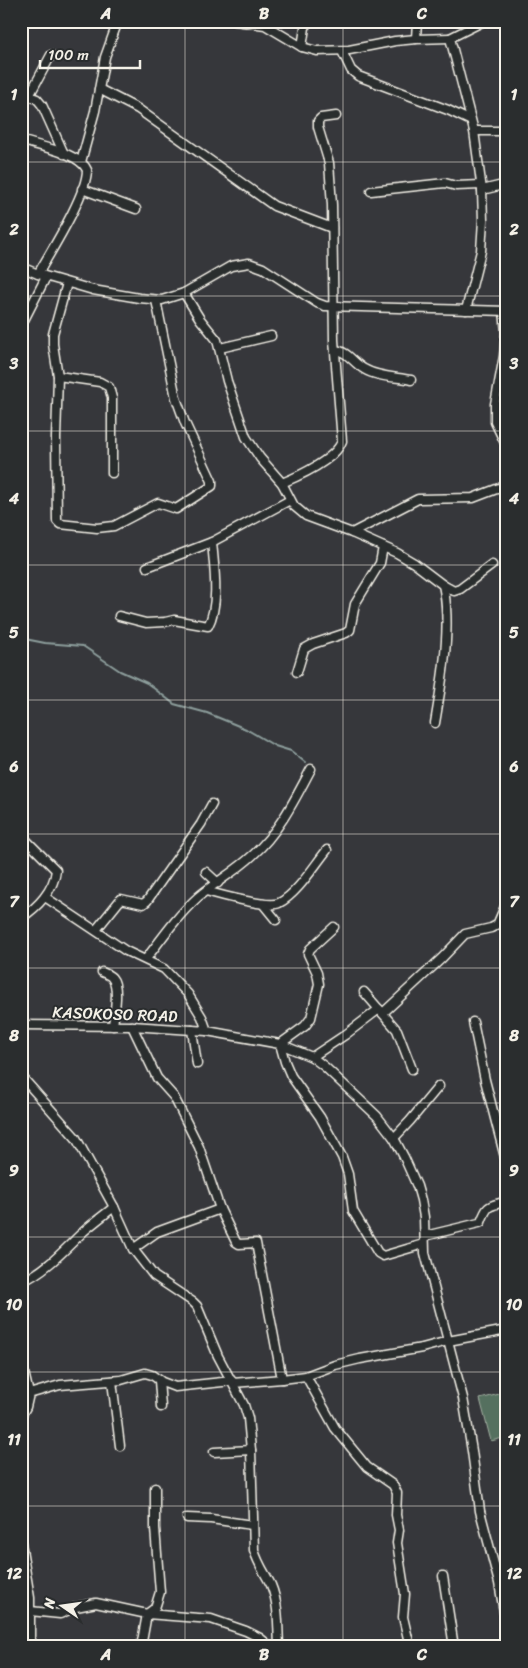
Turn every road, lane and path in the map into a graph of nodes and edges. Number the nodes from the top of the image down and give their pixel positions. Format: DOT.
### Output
graph roads {
  1 [pos="118,21"];
  2 [pos="235,21"];
  3 [pos="306,21"];
  4 [pos="417,21"];
  5 [pos="482,21"];
  6 [pos="450,38"];
  7 [pos="416,39"];
  8 [pos="302,47"];
  9 [pos="342,51"];
  10 [pos="51,55"];
  11 [pos="99,89"];
  12 [pos="25,96"];
  13 [pos="336,116"];
  14 [pos="471,121"];
  15 [pos="474,131"];
  16 [pos="507,131"];
  17 [pos="21,140"];
  18 [pos="64,154"];
  19 [pos="81,162"];
  20 [pos="507,184"];
  21 [pos="481,187"];
  22 [pos="82,189"];
  23 [pos="371,191"];
  24 [pos="136,209"];
  25 [pos="332,228"];
  26 [pos="21,267"];
  27 [pos="38,274"];
  28 [pos="46,277"];
  29 [pos="67,283"];
  30 [pos="184,293"];
  31 [pos="156,300"];
  32 [pos="333,307"];
  33 [pos="466,310"];
  34 [pos="506,311"];
  35 [pos="21,326"];
  36 [pos="271,336"];
  37 [pos="220,348"];
  38 [pos="335,350"];
  39 [pos="21,365"];
  40 [pos="21,371"];
  41 [pos="58,376"];
  42 [pos="411,380"];
  43 [pos="507,447"];
  44 [pos="112,473"];
  45 [pos="282,483"];
  46 [pos="507,485"];
  47 [pos="290,500"];
  48 [pos="352,533"];
  49 [pos="212,542"];
  50 [pos="383,547"];
  51 [pos="492,565"];
  52 [pos="147,567"];
  53 [pos="443,585"];
  54 [pos="119,616"];
  55 [pos="296,672"];
  56 [pos="434,723"];
  57 [pos="311,769"];
  58 [pos="212,804"];
  59 [pos="21,835"];
  60 [pos="327,850"];
  61 [pos="206,872"];
  62 [pos="218,883"];
  63 [pos="206,891"];
  64 [pos="45,897"];
  65 [pos="507,902"];
  66 [pos="262,904"];
  67 [pos="21,918"];
  68 [pos="276,920"];
  69 [pos="334,927"];
  70 [pos="96,930"];
  71 [pos="146,959"];
  72 [pos="102,972"];
  73 [pos="364,992"];
  74 [pos="381,1011"];
  75 [pos="473,1022"];
  76 [pos="21,1024"];
  77 [pos="113,1026"];
  78 [pos="132,1026"];
  79 [pos="192,1030"];
  80 [pos="207,1031"];
  81 [pos="280,1044"];
  82 [pos="312,1057"];
  83 [pos="197,1064"];
  84 [pos="412,1070"];
  85 [pos="21,1076"];
  86 [pos="439,1086"];
  87 [pos="394,1138"];
  88 [pos="507,1165"];
  89 [pos="507,1202"];
  90 [pos="114,1207"];
  91 [pos="220,1209"];
  92 [pos="424,1240"];
  93 [pos="133,1248"];
  94 [pos="21,1282"];
  95 [pos="507,1330"];
  96 [pos="448,1341"];
  97 [pos="21,1359"];
  98 [pos="306,1376"];
  99 [pos="282,1379"];
  100 [pos="159,1380"];
  101 [pos="112,1381"];
  102 [pos="233,1382"];
  103 [pos="29,1394"];
  104 [pos="161,1407"];
  105 [pos="21,1416"];
  106 [pos="120,1446"];
  107 [pos="251,1450"];
  108 [pos="214,1452"];
  109 [pos="155,1488"];
  110 [pos="187,1518"];
  111 [pos="252,1525"];
  112 [pos="21,1543"];
  113 [pos="443,1576"];
  114 [pos="503,1582"];
  115 [pos="30,1611"];
  116 [pos="147,1614"];
  117 [pos="507,1629"];
  118 [pos="25,1636"];
  119 [pos="30,1647"];
  120 [pos="141,1647"];
  121 [pos="271,1647"];
  122 [pos="279,1647"];
  123 [pos="410,1647"];
  124 [pos="454,1647"];
  1 -- 11 [label="street"];
  2 -- 8 [label="street"];
  3 -- 8 [label="street"];
  4 -- 7 [label="street"];
  5 -- 6 [label="street"];
  6 -- 7 [label="street"];
  6 -- 14 [label="street"];
  7 -- 9 [label="street"];
  8 -- 9 [label="street"];
  9 -- 14 [label="street"];
  10 -- 12 [label="street"];
  11 -- 19 [label="street"];
  11 -- 25 [label="street"];
  12 -- 18 [label="street"];
  13 -- 25 [label="street"];
  14 -- 15 [label="street"];
  15 -- 16 [label="street"];
  15 -- 21 [label="street"];
  17 -- 18 [label="street"];
  18 -- 19 [label="street"];
  19 -- 22 [label="street"];
  20 -- 21 [label="street"];
  21 -- 23 [label="street"];
  21 -- 33 [label="street"];
  22 -- 24 [label="street"];
  22 -- 27 [label="street"];
  25 -- 32 [label="street"];
  26 -- 27 [label="street"];
  27 -- 28 [label="street"];
  28 -- 29 [label="street"];
  28 -- 35 [label="street"];
  29 -- 31 [label="street"];
  29 -- 41 [label="street"];
  30 -- 31 [label="street"];
  30 -- 32 [label="street"];
  30 -- 37 [label="street"];
  31 -- 41 [label="street"];
  32 -- 33 [label="street"];
  32 -- 38 [label="street"];
  33 -- 34 [label="street"];
  34 -- 43 [label="street"];
  36 -- 37 [label="street"];
  37 -- 45 [label="street"];
  38 -- 42 [label="street"];
  38 -- 45 [label="street"];
  39 -- 40 [label="street"];
  41 -- 44 [label="street"];
  45 -- 47 [label="street"];
  46 -- 48 [label="street"];
  47 -- 48 [label="street"];
  47 -- 49 [label="street"];
  48 -- 50 [label="street"];
  49 -- 52 [label="street"];
  49 -- 54 [label="street"];
  50 -- 53 [label="street"];
  50 -- 55 [label="street"];
  51 -- 53 [label="street"];
  53 -- 56 [label="street"];
  57 -- 62 [label="street"];
  58 -- 70 [label="street"];
  59 -- 64 [label="street"];
  60 -- 66 [label="street"];
  61 -- 62 [label="street"];
  62 -- 63 [label="street"];
  63 -- 66 [label="street"];
  63 -- 71 [label="street"];
  64 -- 67 [label="street"];
  64 -- 70 [label="street"];
  65 -- 74 [label="street"];
  66 -- 68 [label="street"];
  69 -- 81 [label="street"];
  70 -- 71 [label="street"];
  71 -- 80 [label="street"];
  72 -- 77 [label="street"];
  73 -- 74 [label="street"];
  74 -- 82 [label="street"];
  74 -- 84 [label="street"];
  75 -- 88 [label="street"];
  76 -- 77 [label="street, KASOKOSO ROAD"];
  77 -- 78 [label="street, KASOKOSO ROAD"];
  78 -- 79 [label="street, KASOKOSO ROAD"];
  78 -- 91 [label="street"];
  79 -- 80 [label="street, KASOKOSO ROAD"];
  79 -- 83 [label="street"];
  80 -- 81 [label="street, KASOKOSO ROAD"];
  81 -- 82 [label="street, KASOKOSO ROAD"];
  81 -- 92 [label="street"];
  82 -- 87 [label="street, KASOKOSO ROAD"];
  85 -- 90 [label="street"];
  86 -- 87 [label="street"];
  87 -- 92 [label="street, KASOKOSO ROAD"];
  89 -- 92 [label="street"];
  90 -- 93 [label="street"];
  90 -- 94 [label="street"];
  91 -- 93 [label="street"];
  91 -- 99 [label="street"];
  92 -- 96 [label="street, KASOKOSO ROAD"];
  93 -- 102 [label="street"];
  95 -- 96 [label="street"];
  96 -- 98 [label="street"];
  96 -- 114 [label="street, KASOKOSO ROAD"];
  97 -- 103 [label="street"];
  98 -- 99 [label="street"];
  98 -- 123 [label="street"];
  99 -- 102 [label="street"];
  100 -- 101 [label="street"];
  100 -- 102 [label="street"];
  100 -- 104 [label="street"];
  101 -- 103 [label="street"];
  101 -- 106 [label="street"];
  102 -- 107 [label="street"];
  103 -- 105 [label="street"];
  107 -- 108 [label="street"];
  107 -- 111 [label="street"];
  109 -- 116 [label="street"];
  110 -- 111 [label="street"];
  111 -- 122 [label="street"];
  112 -- 115 [label="street"];
  113 -- 124 [label="street"];
  114 -- 117 [label="street, KASOKOSO ROAD"];
  115 -- 116 [label="street"];
  115 -- 118 [label="street"];
  116 -- 120 [label="street"];
  116 -- 121 [label="street"];
  118 -- 119 [label="street"];
}
